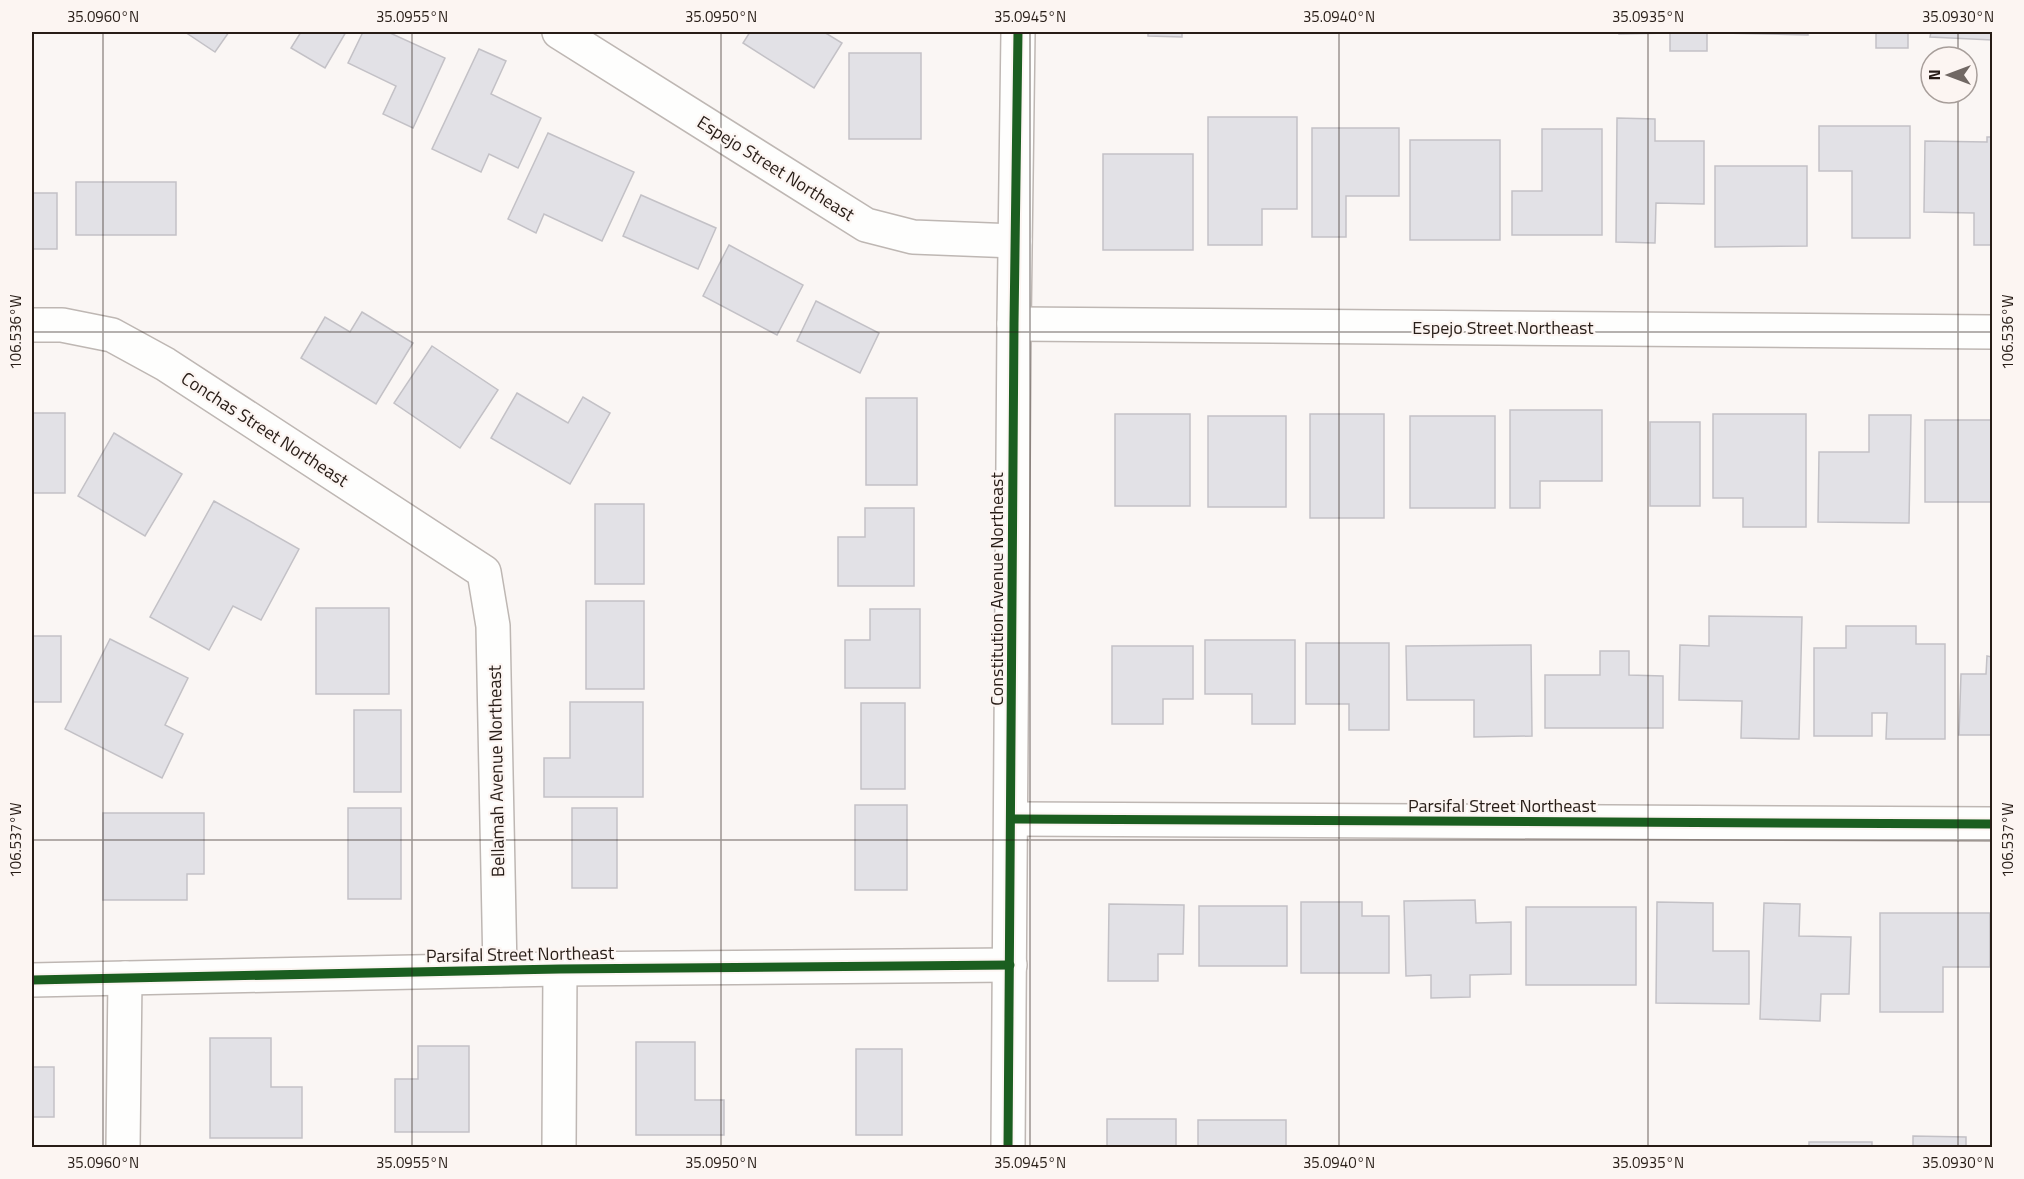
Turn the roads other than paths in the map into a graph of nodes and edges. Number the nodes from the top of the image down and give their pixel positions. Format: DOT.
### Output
graph roads {
  1 [pos="559,32"];
  2 [pos="1018,32"];
  3 [pos="1015,241"];
  4 [pos="1014,324"];
  5 [pos="32,326"];
  6 [pos="1992,332"];
  7 [pos="484,572"];
  8 [pos="1011,819"];
  9 [pos="1992,824"];
  10 [pos="1010,965"];
  11 [pos="560,969"];
  12 [pos="500,970"];
  13 [pos="124,978"];
  14 [pos="32,980"];
  15 [pos="123,1148"];
  16 [pos="559,1148"];
  17 [pos="1008,1148"];
  1 -- 3 [label="street, Espejo Street Northeast"];
  2 -- 3 [label="street, Constitution Avenue Northeast"];
  3 -- 4 [label="street, Constitution Avenue Northeast"];
  4 -- 6 [label="street, Espejo Street Northeast"];
  4 -- 8 [label="street, Constitution Avenue Northeast"];
  5 -- 7 [label="street, Conchas Street Northeast"];
  7 -- 12 [label="street, Bellamah Avenue Northeast"];
  8 -- 9 [label="street, Parsifal Street Northeast"];
  8 -- 10 [label="street, Constitution Avenue Northeast"];
  10 -- 11 [label="street, Parsifal Street Northeast"];
  10 -- 17 [label="street, Constitution Avenue Northeast"];
  11 -- 12 [label="street, Parsifal Street Northeast"];
  11 -- 16 [label="street"];
  12 -- 13 [label="street, Parsifal Street Northeast"];
  13 -- 14 [label="street, Parsifal Street Northeast"];
  13 -- 15 [label="street"];
}
